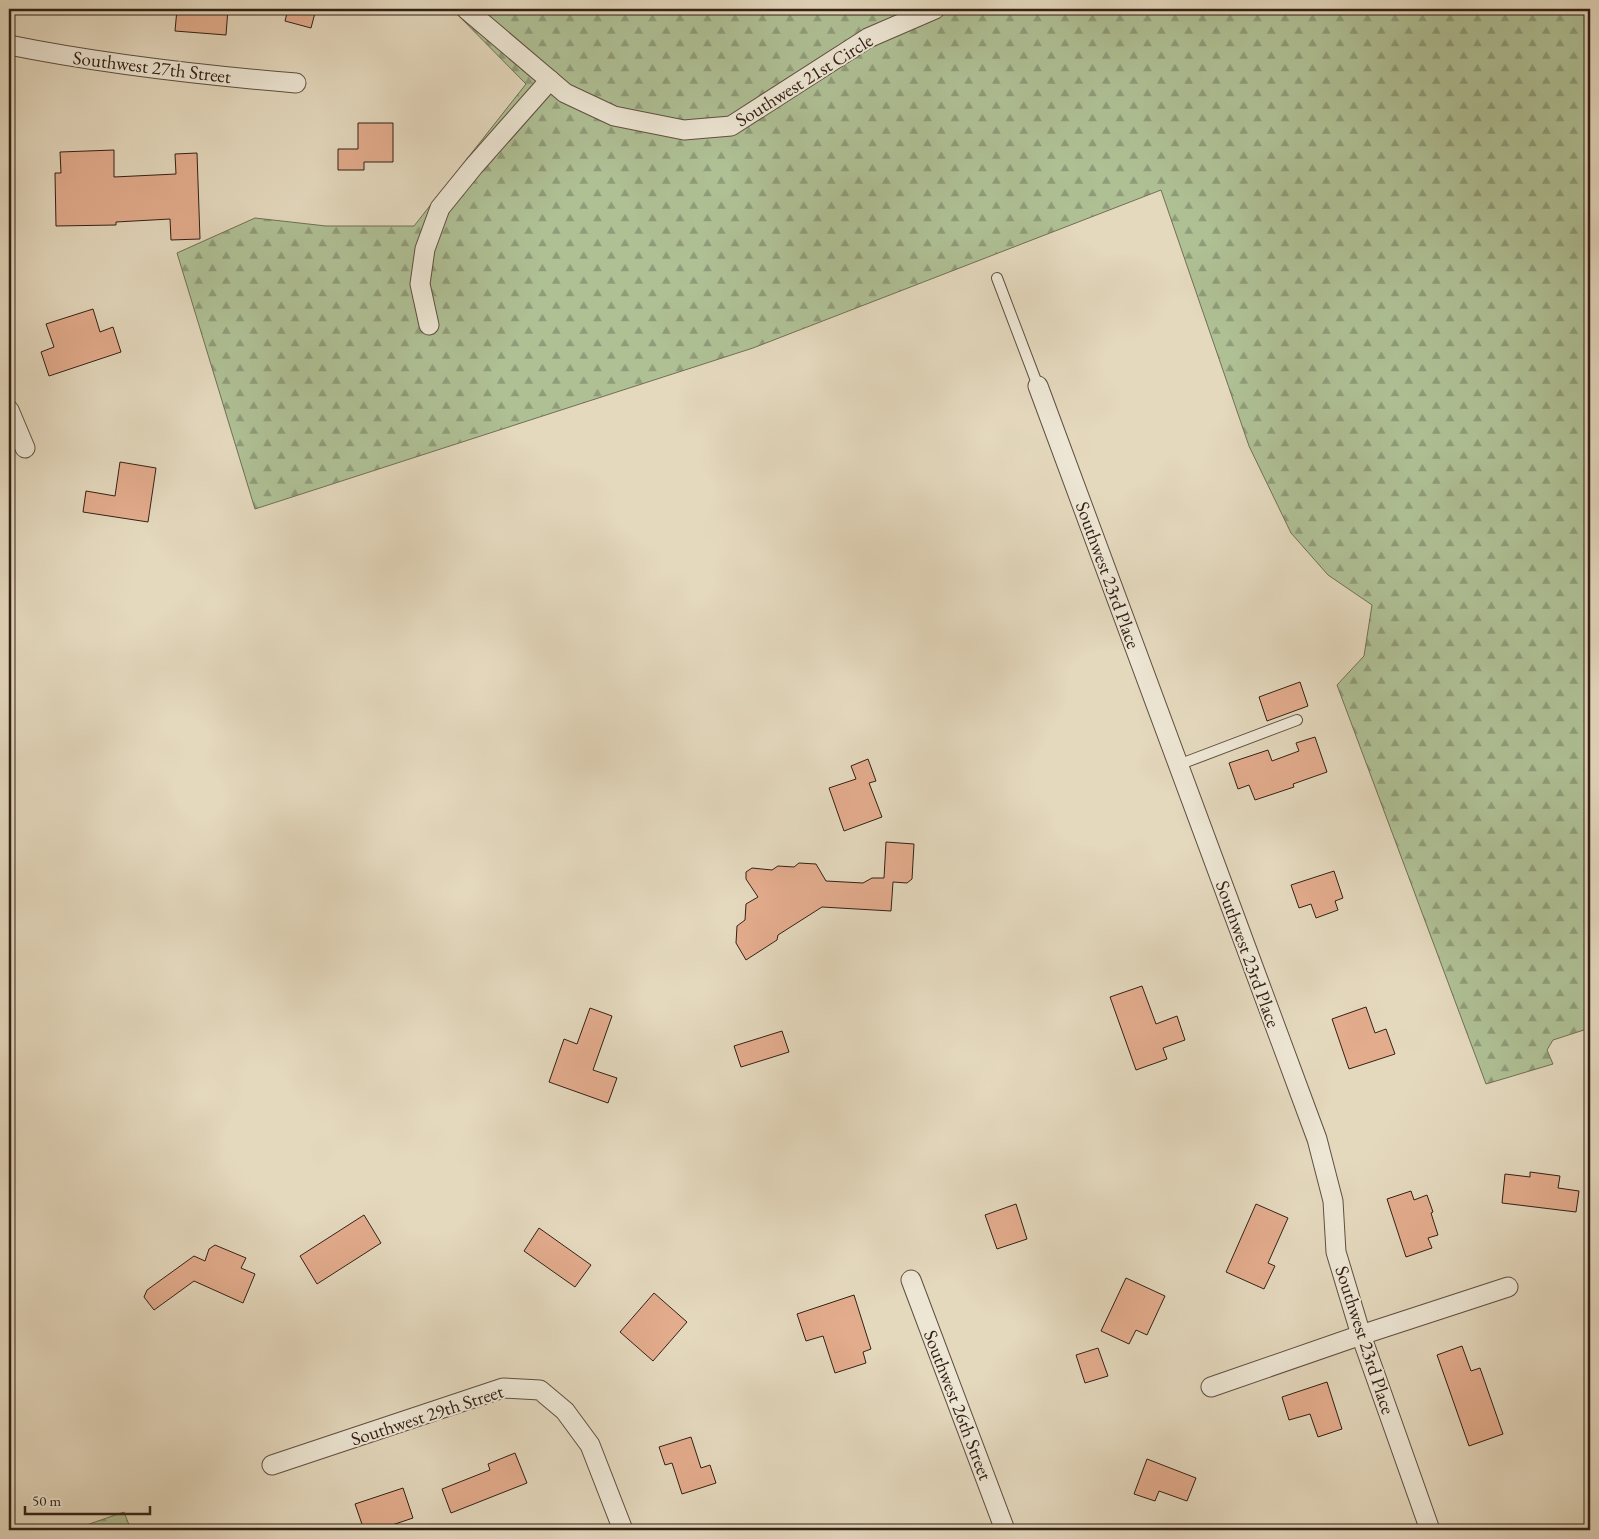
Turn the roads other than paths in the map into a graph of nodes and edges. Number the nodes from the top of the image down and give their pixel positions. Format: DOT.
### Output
graph roads {
  1 [pos="466,9"];
  2 [pos="934,9"];
  3 [pos="9,45"];
  4 [pos="550,80"];
  5 [pos="296,83"];
  6 [pos="997,278"];
  7 [pos="430,325"];
  8 [pos="1038,386"];
  9 [pos="9,410"];
  10 [pos="25,448"];
  11 [pos="1297,720"];
  12 [pos="1178,765"];
  13 [pos="911,1280"];
  14 [pos="1508,1287"];
  15 [pos="1361,1335"];
  16 [pos="1211,1387"];
  17 [pos="272,1465"];
  18 [pos="623,1530"];
  19 [pos="1004,1530"];
  20 [pos="1430,1530"];
  1 -- 4 [label="street, Southwest 21st Circle"];
  2 -- 4 [label="street, Southwest 21st Circle"];
  3 -- 5 [label="street, Southwest 27th Street"];
  4 -- 7 [label="street"];
  6 -- 8 [label="lane"];
  8 -- 12 [label="street, Southwest 23rd Place"];
  9 -- 10 [label="street"];
  11 -- 12 [label="lane"];
  12 -- 15 [label="street, Southwest 23rd Place"];
  13 -- 19 [label="street, Southwest 26th Street"];
  14 -- 15 [label="street"];
  15 -- 16 [label="street"];
  15 -- 20 [label="street, Southwest 23rd Place"];
  17 -- 18 [label="street, Southwest 29th Street"];
}
